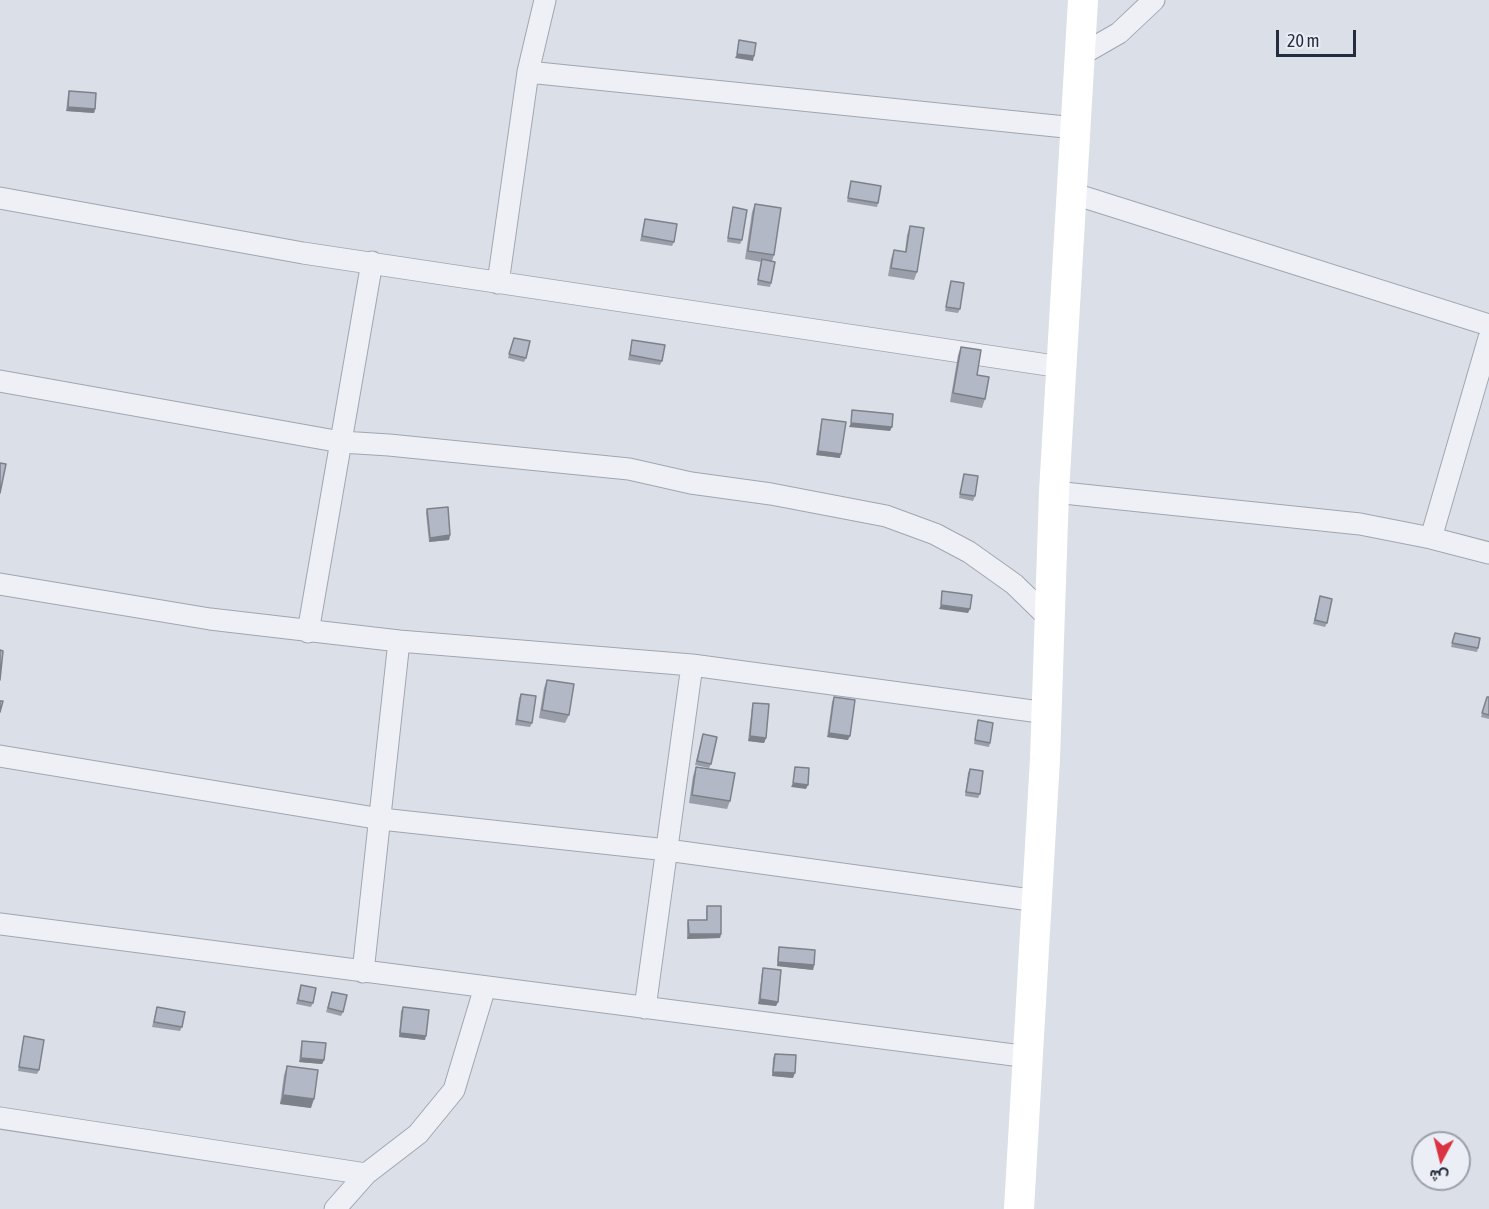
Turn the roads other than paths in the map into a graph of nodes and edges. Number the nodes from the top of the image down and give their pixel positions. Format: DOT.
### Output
graph roads {
  1 [pos="545,0"];
  2 [pos="1083,0"];
  3 [pos="1154,0"];
  4 [pos="1079,56"];
  5 [pos="528,72"];
  6 [pos="1075,128"];
  7 [pos="1071,194"];
  8 [pos="0,198"];
  9 [pos="372,262"];
  10 [pos="498,283"];
  11 [pos="1489,325"];
  12 [pos="1489,338"];
  13 [pos="1061,367"];
  14 [pos="0,381"];
  15 [pos="342,442"];
  16 [pos="1054,492"];
  17 [pos="1431,538"];
  18 [pos="1489,553"];
  19 [pos="0,584"];
  20 [pos="1050,619"];
  21 [pos="308,632"];
  22 [pos="399,641"];
  23 [pos="692,665"];
  24 [pos="1047,713"];
  25 [pos="0,756"];
  26 [pos="381,819"];
  27 [pos="667,850"];
  28 [pos="1038,901"];
  29 [pos="0,924"];
  30 [pos="363,972"];
  31 [pos="485,987"];
  32 [pos="645,1008"];
  33 [pos="1029,1057"];
  34 [pos="0,1118"];
  35 [pos="366,1174"];
  36 [pos="335,1209"];
  37 [pos="1020,1209"];
  1 -- 5 [label="street"];
  2 -- 4 [label="main road"];
  3 -- 4 [label="street"];
  4 -- 6 [label="main road"];
  5 -- 6 [label="street"];
  5 -- 10 [label="street"];
  6 -- 7 [label="main road"];
  7 -- 11 [label="street"];
  7 -- 13 [label="main road"];
  8 -- 9 [label="street"];
  9 -- 10 [label="street"];
  9 -- 15 [label="street"];
  10 -- 13 [label="street"];
  12 -- 17 [label="street"];
  13 -- 16 [label="main road"];
  14 -- 15 [label="street"];
  15 -- 20 [label="street"];
  15 -- 21 [label="street"];
  16 -- 17 [label="street"];
  16 -- 20 [label="main road"];
  17 -- 18 [label="street"];
  19 -- 21 [label="street"];
  20 -- 24 [label="main road"];
  21 -- 22 [label="street"];
  22 -- 23 [label="street"];
  22 -- 26 [label="street"];
  23 -- 24 [label="street"];
  23 -- 27 [label="street"];
  24 -- 28 [label="main road"];
  25 -- 26 [label="street"];
  26 -- 27 [label="street"];
  26 -- 30 [label="street"];
  27 -- 28 [label="street"];
  27 -- 32 [label="street"];
  28 -- 33 [label="main road"];
  29 -- 30 [label="street"];
  30 -- 31 [label="street"];
  31 -- 32 [label="street"];
  31 -- 35 [label="street"];
  32 -- 33 [label="street"];
  33 -- 37 [label="main road"];
  34 -- 35 [label="street"];
  35 -- 36 [label="street"];
}
